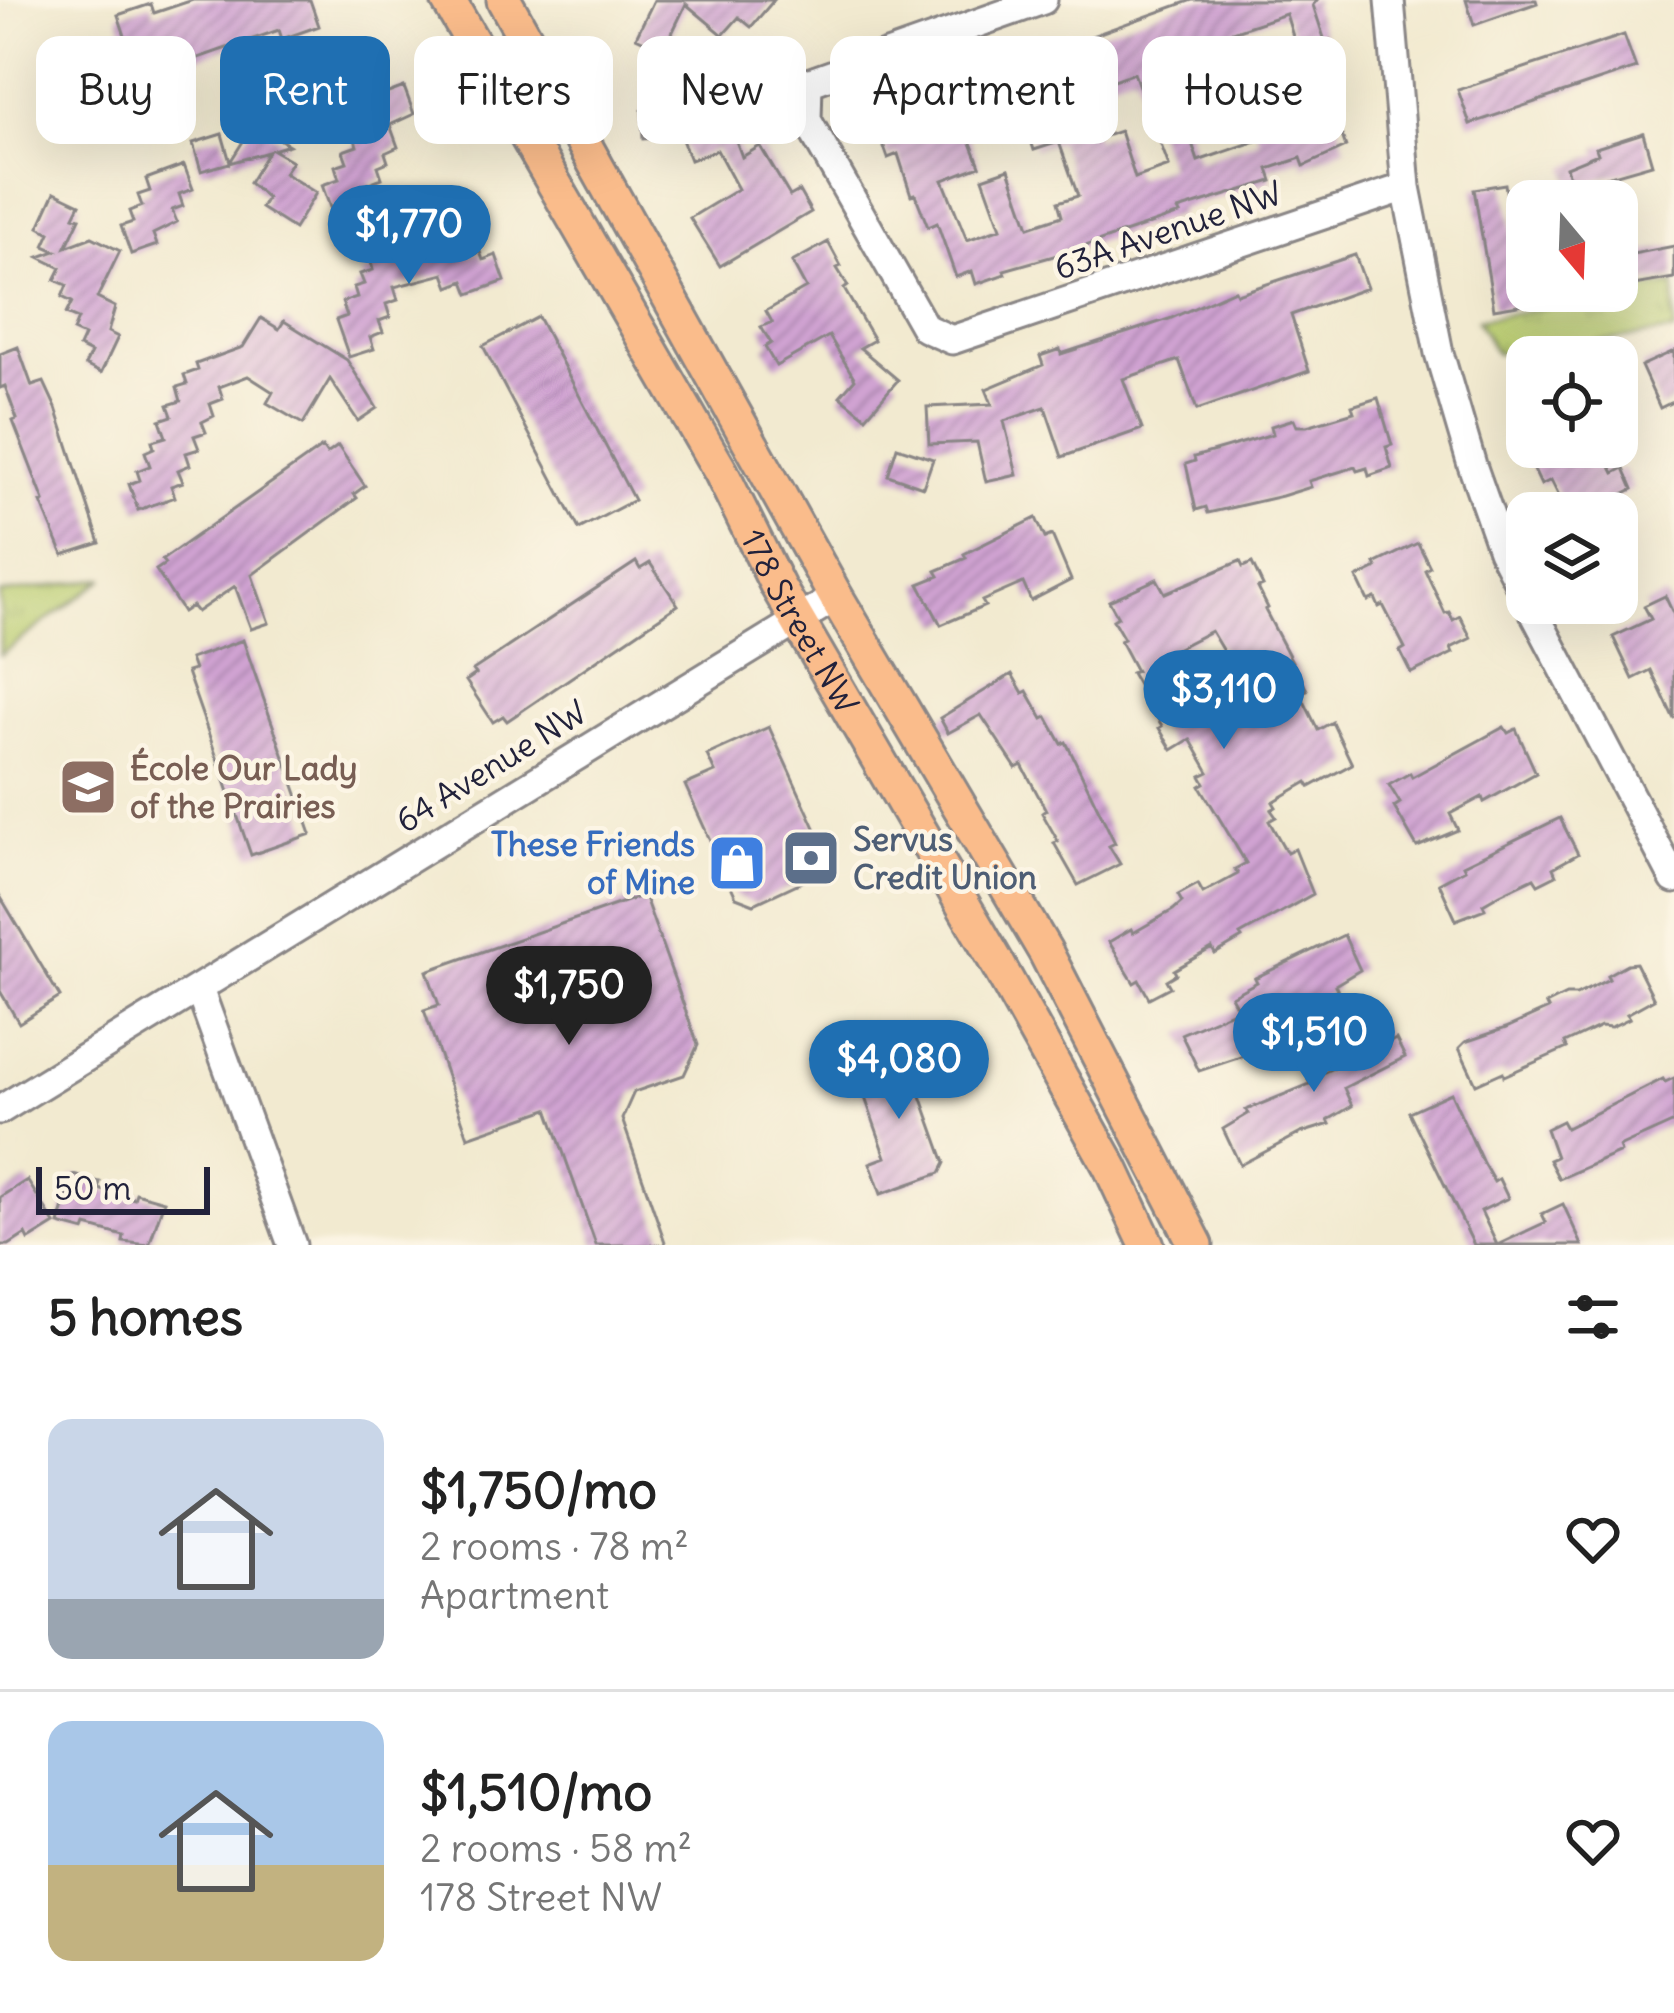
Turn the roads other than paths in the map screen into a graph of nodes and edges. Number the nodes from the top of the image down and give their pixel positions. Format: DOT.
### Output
graph roads {
  1 [pos="448,0"];
  2 [pos="504,0"];
  3 [pos="1043,0"];
  4 [pos="1390,0"];
  5 [pos="1406,188"];
  6 [pos="1506,558"];
  7 [pos="836,597"];
  8 [pos="797,619"];
  9 [pos="1540,624"];
  10 [pos="1674,879"];
  11 [pos="199,989"];
  12 [pos="0,1110"];
  13 [pos="292,1245"];
  14 [pos="1147,1245"];
  15 [pos="1196,1245"];
  1 -- 8 [label="main road, 178 Street NW"];
  2 -- 7 [label="main road, 178 Street NW"];
  3 -- 5 [label="street, 63A Avenue NW"];
  4 -- 5 [label="street"];
  5 -- 6 [label="street"];
  7 -- 8 [label="street, 64 Avenue NW"];
  7 -- 15 [label="main road, 178 Street NW"];
  8 -- 11 [label="street, 64 Avenue NW"];
  8 -- 14 [label="main road, 178 Street NW"];
  9 -- 10 [label="street"];
  11 -- 12 [label="street, 64 Avenue NW"];
  11 -- 13 [label="street"];
}
